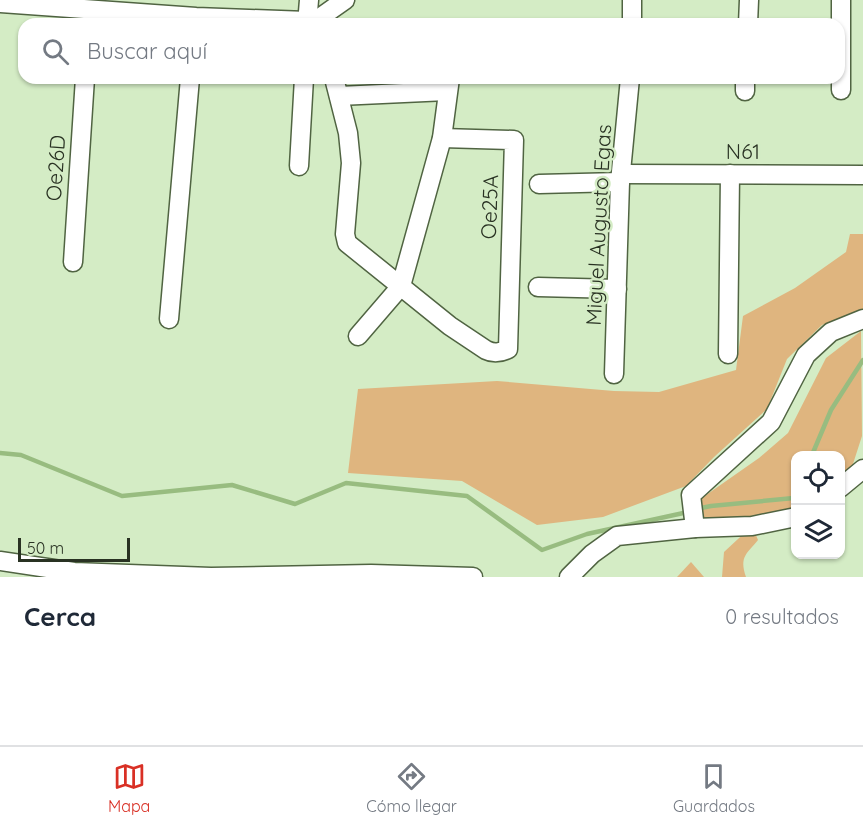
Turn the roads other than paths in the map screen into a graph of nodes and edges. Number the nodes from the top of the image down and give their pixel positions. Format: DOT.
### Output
graph roads {
  1 [pos="309,0"];
  2 [pos="345,0"];
  3 [pos="633,0"];
  4 [pos="749,0"];
  5 [pos="841,0"];
  6 [pos="0,3"];
  7 [pos="89,11"];
  8 [pos="196,14"];
  9 [pos="254,18"];
  10 [pos="312,18"];
  11 [pos="319,18"];
  12 [pos="632,18"];
  13 [pos="748,18"];
  14 [pos="841,18"];
  15 [pos="85,84"];
  16 [pos="189,84"];
  17 [pos="304,84"];
  18 [pos="336,84"];
  19 [pos="629,84"];
  20 [pos="841,84"];
  21 [pos="449,85"];
  22 [pos="841,90"];
  23 [pos="339,96"];
  24 [pos="442,138"];
  25 [pos="298,166"];
  26 [pos="730,174"];
  27 [pos="863,175"];
  28 [pos="621,178"];
  29 [pos="539,184"];
  30 [pos="73,262"];
  31 [pos="402,286"];
  32 [pos="538,286"];
  33 [pos="617,289"];
  34 [pos="169,319"];
  35 [pos="863,319"];
  36 [pos="358,336"];
  37 [pos="728,354"];
  38 [pos="614,374"];
  39 [pos="863,469"];
  40 [pos="845,484"];
  41 [pos="791,518"];
  42 [pos="695,528"];
  43 [pos="0,561"];
  44 [pos="473,577"];
  45 [pos="569,577"];
  1 -- 10 [label="street"];
  2 -- 11 [label="street"];
  3 -- 12 [label="street"];
  4 -- 13 [label="street"];
  5 -- 14 [label="street"];
  6 -- 7 [label="street"];
  7 -- 8 [label="street"];
  8 -- 9 [label="street"];
  15 -- 30 [label="street, Oe26D"];
  16 -- 34 [label="street"];
  17 -- 25 [label="street"];
  18 -- 23 [label="street"];
  19 -- 28 [label="street, Miguel Augusto Egas"];
  20 -- 22 [label="street"];
  21 -- 23 [label="street"];
  21 -- 24 [label="street"];
  23 -- 31 [label="street"];
  24 -- 31 [label="street"];
  24 -- 31 [label="street, Oe25A"];
  26 -- 27 [label="street, N61"];
  26 -- 28 [label="street, N61"];
  26 -- 37 [label="street"];
  28 -- 29 [label="street, N61"];
  28 -- 33 [label="street, Miguel Augusto Egas"];
  31 -- 36 [label="street"];
  32 -- 33 [label="street"];
  33 -- 38 [label="street, Miguel Augusto Egas"];
  35 -- 42 [label="street"];
  39 -- 40 [label="street"];
  41 -- 42 [label="street"];
  42 -- 45 [label="street"];
  43 -- 44 [label="street"];
}
